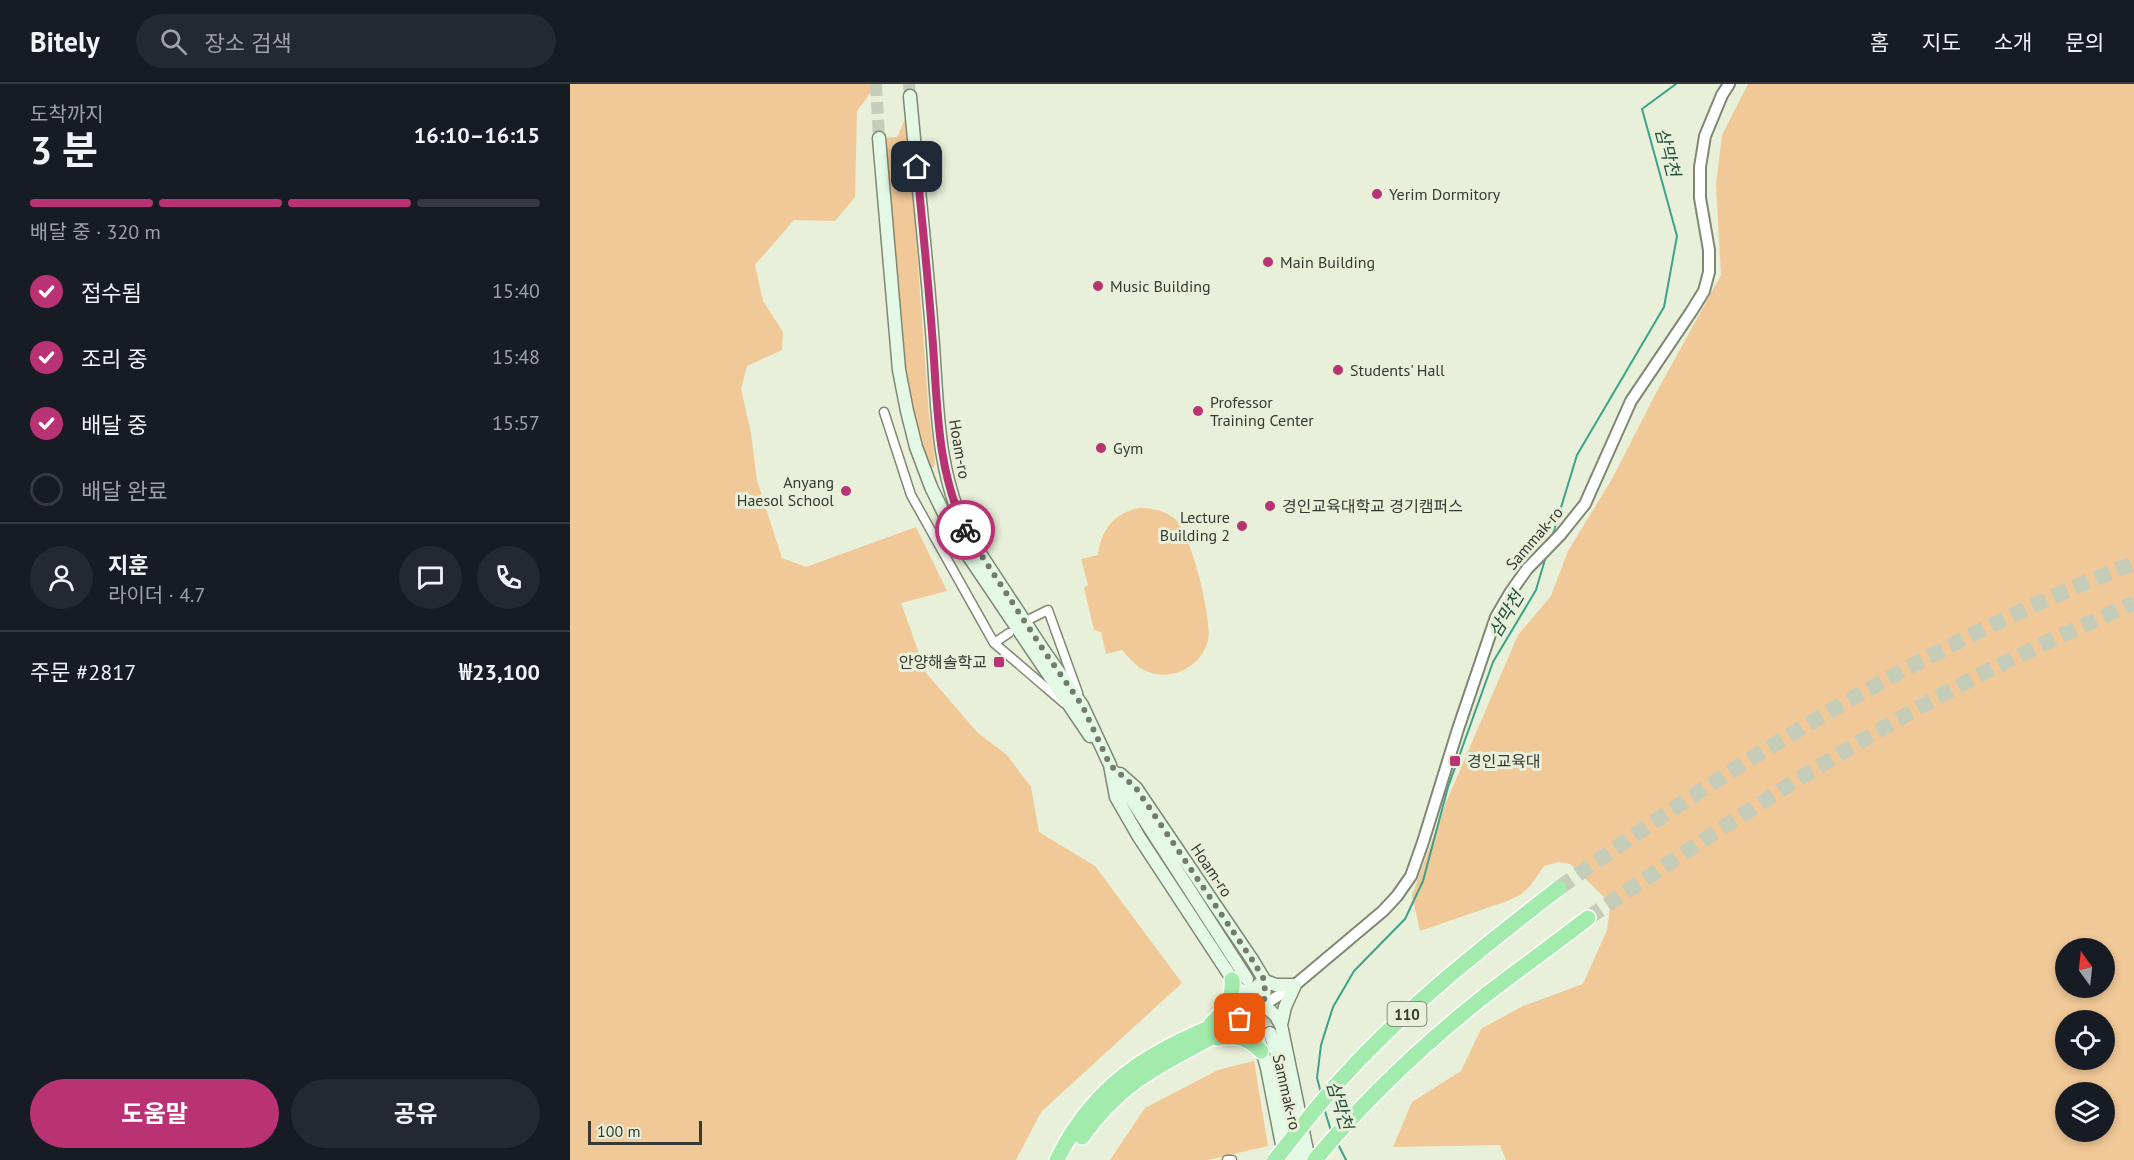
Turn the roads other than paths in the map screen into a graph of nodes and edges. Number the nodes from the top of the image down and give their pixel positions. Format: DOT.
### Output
graph roads {
  1 [pos="1729,84"];
  2 [pos="910,96"];
  3 [pos="879,138"];
  4 [pos="884,412"];
  5 [pos="1030,619"];
  6 [pos="1009,633"];
  7 [pos="994,643"];
  8 [pos="1078,708"];
  9 [pos="1110,765"];
  10 [pos="1559,888"];
  11 [pos="1588,918"];
  12 [pos="1265,981"];
  13 [pos="1240,983"];
  14 [pos="1295,985"];
  15 [pos="1257,1008"];
  16 [pos="1276,1029"];
  17 [pos="1204,1035"];
  18 [pos="1257,1035"];
  19 [pos="1284,1038"];
  20 [pos="1261,1051"];
  21 [pos="1311,1114"];
  22 [pos="1327,1146"];
  23 [pos="1066,1159"];
  24 [pos="1227,1160"];
  25 [pos="1232,1160"];
  26 [pos="1265,1160"];
  27 [pos="1275,1160"];
  28 [pos="1285,1160"];
  29 [pos="1297,1160"];
  30 [pos="1309,1160"];
  31 [pos="1315,1160"];
  32 [pos="1320,1160"];
  1 -- 14 [label="street, Sammak-ro"];
  2 -- 8 [label="main road, Hoam-ro"];
  3 -- 8 [label="main road, Hoam-ro"];
  4 -- 7 [label="street"];
  5 -- 8 [label="street"];
  6 -- 7 [label="street"];
  7 -- 8 [label="street"];
  8 -- 9 [label="main road, Hoam-ro"];
  9 -- 12 [label="main road, Hoam-ro"];
  9 -- 13 [label="main road, Hoam-ro"];
  10 -- 21 [label="highway, 110, bridge"];
  11 -- 22 [label="highway, 110"];
  12 -- 13 [label="main road"];
  12 -- 14 [label="main road"];
  12 -- 15 [label="main road"];
  13 -- 15 [label="main road, Hoam-ro"];
  13 -- 17 [label="highway"];
  14 -- 15 [label="street, Sammak-ro"];
  14 -- 16 [label="main road"];
  15 -- 16 [label="main road, Sammak-ro"];
  15 -- 17 [label="highway"];
  15 -- 18 [label="main road, Sammak-ro"];
  16 -- 19 [label="main road, Sammak-ro"];
  16 -- 29 [label="main road, Sammak-ro"];
  17 -- 20 [label="highway"];
  17 -- 23 [label="highway"];
  18 -- 19 [label="main road"];
  18 -- 20 [label="main road, Sammak-ro"];
  19 -- 30 [label="main road, Sammak-ro"];
  20 -- 28 [label="main road, Sammak-ro"];
  21 -- 26 [label="highway, bridge"];
  21 -- 27 [label="highway, 110, bridge"];
  22 -- 31 [label="highway, 110"];
  22 -- 32 [label="highway"];
  24 -- 25 [label="street"];
}
